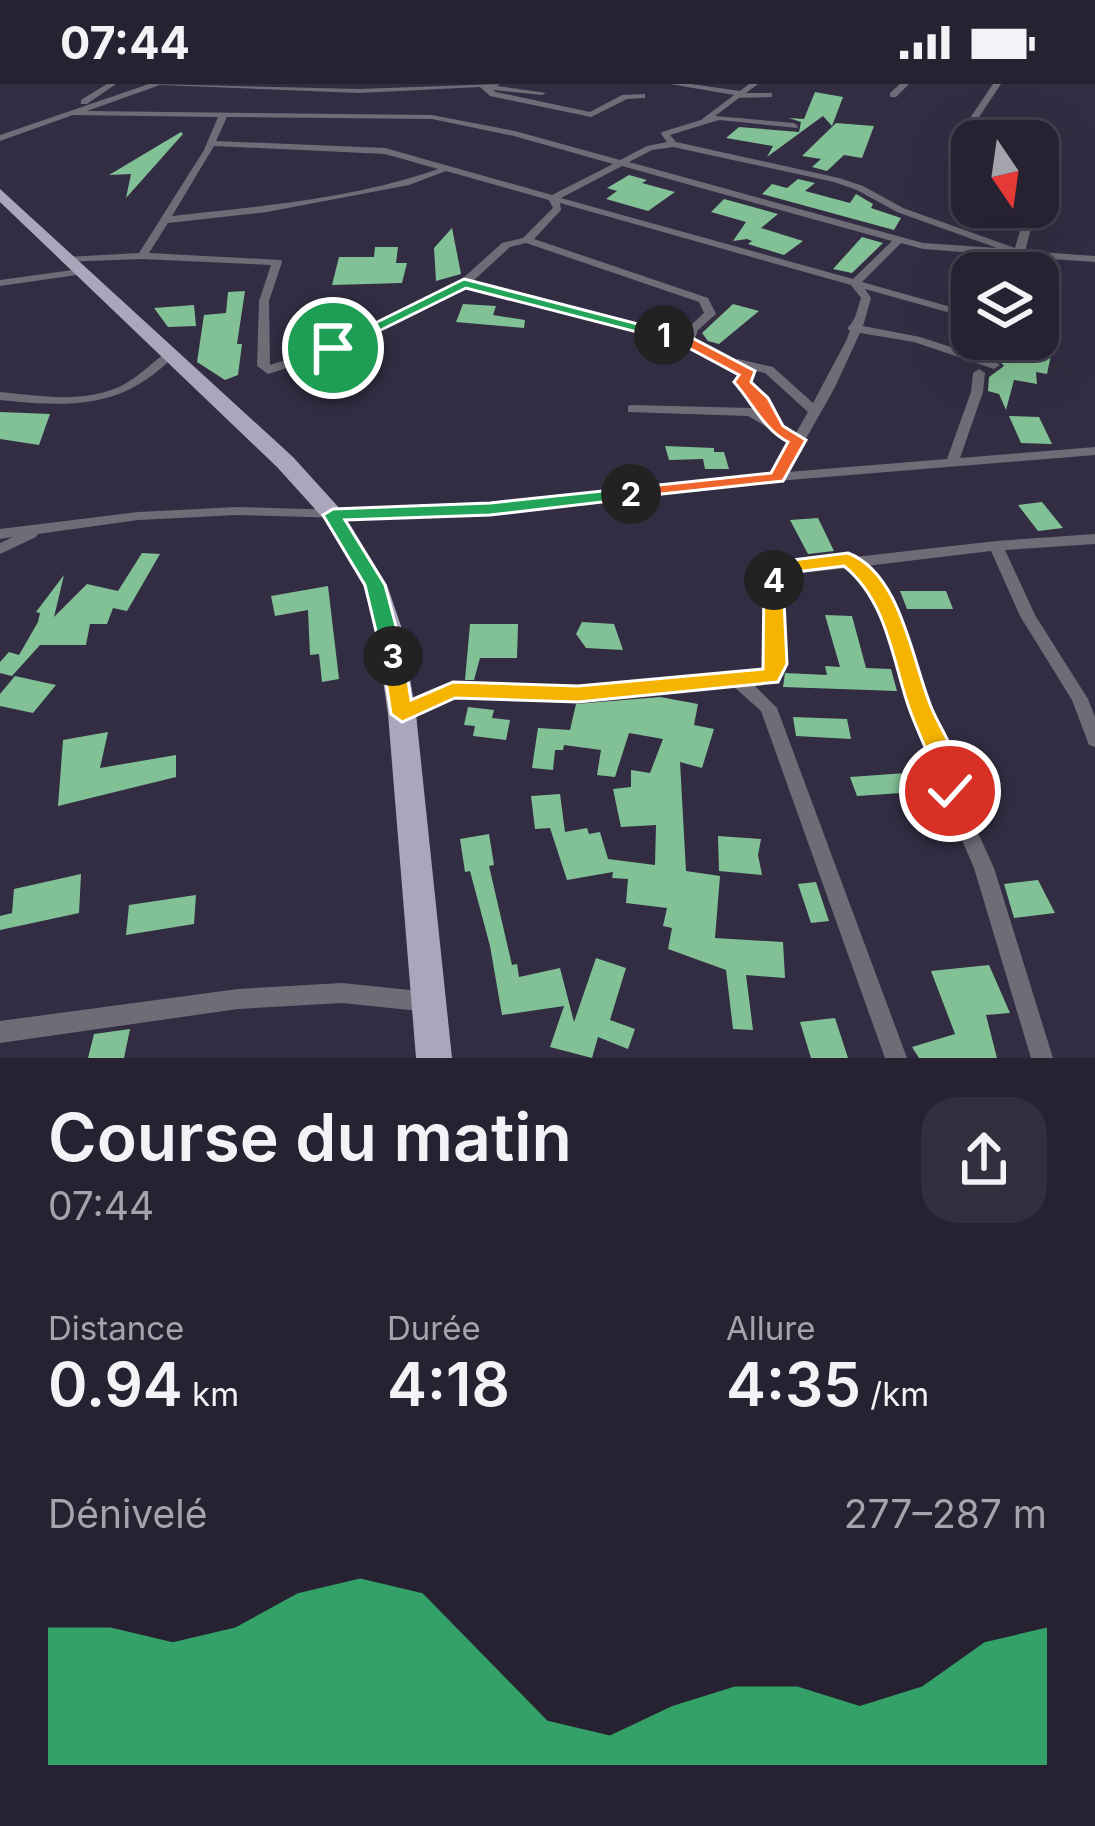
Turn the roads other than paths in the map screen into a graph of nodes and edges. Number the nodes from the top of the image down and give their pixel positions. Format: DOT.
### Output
graph roads {
  1 [pos="112,84"];
  2 [pos="160,84"];
  3 [pos="514,84"];
  4 [pos="674,84"];
  5 [pos="754,84"];
  6 [pos="905,84"];
  7 [pos="997,84"];
  8 [pos="491,86"];
  9 [pos="359,91"];
  10 [pos="542,93"];
  11 [pos="738,95"];
  12 [pos="769,95"];
  13 [pos="893,95"];
  14 [pos="642,96"];
  15 [pos="73,113"];
  16 [pos="373,115"];
  17 [pos="591,115"];
  18 [pos="223,116"];
  19 [pos="974,118"];
  20 [pos="608,121"];
  21 [pos="703,121"];
  22 [pos="794,126"];
  23 [pos="0,138"];
  24 [pos="211,143"];
  25 [pos="674,144"];
  26 [pos="805,157"];
  27 [pos="621,166"];
  28 [pos="442,170"];
  29 [pos="790,170"];
  30 [pos="0,194"];
  31 [pos="553,198"];
  32 [pos="164,220"];
  33 [pos="1024,228"];
  34 [pos="527,240"];
  35 [pos="898,240"];
  36 [pos="1016,251"];
  37 [pos="142,256"];
  38 [pos="1095,260"];
  39 [pos="73,266"];
  40 [pos="464,283"];
  41 [pos="855,283"];
  42 [pos="0,284"];
  43 [pos="887,293"];
  44 [pos="866,298"];
  45 [pos="951,310"];
  46 [pos="854,328"];
  47 [pos="688,342"];
  48 [pos="951,349"];
  49 [pos="169,355"];
  50 [pos="733,363"];
  51 [pos="980,373"];
  52 [pos="0,396"];
  53 [pos="632,409"];
  54 [pos="814,411"];
  55 [pos="776,429"];
  56 [pos="798,440"];
  57 [pos="1095,451"];
  58 [pos="952,464"];
  59 [pos="777,477"];
  60 [pos="333,515"];
  61 [pos="44,528"];
  62 [pos="0,534"];
  63 [pos="1095,539"];
  64 [pos="996,547"];
  65 [pos="0,549"];
  66 [pos="848,560"];
  67 [pos="765,677"];
  68 [pos="738,680"];
  69 [pos="762,699"];
  70 [pos="402,714"];
  71 [pos="1095,740"];
  72 [pos="429,1002"];
  73 [pos="0,1032"];
  74 [pos="434,1058"];
  75 [pos="896,1058"];
  76 [pos="1042,1058"];
  1 -- 15 [label="street"];
  2 -- 9 [label="street"];
  2 -- 15 [label="street"];
  3 -- 8 [label="street"];
  4 -- 11 [label="street"];
  5 -- 11 [label="street"];
  6 -- 13 [label="street"];
  7 -- 19 [label="street"];
  8 -- 9 [label="street"];
  8 -- 10 [label="street"];
  8 -- 17 [label="street"];
  9 -- 16 [label="street"];
  11 -- 12 [label="street"];
  11 -- 21 [label="street"];
  14 -- 17 [label="street"];
  15 -- 18 [label="street"];
  15 -- 23 [label="street"];
  16 -- 18 [label="street"];
  16 -- 27 [label="street"];
  17 -- 20 [label="street"];
  18 -- 24 [label="street"];
  21 -- 22 [label="street"];
  21 -- 25 [label="street"];
  24 -- 28 [label="street"];
  24 -- 32 [label="street"];
  25 -- 27 [label="street"];
  25 -- 29 [label="street"];
  26 -- 29 [label="street"];
  27 -- 31 [label="street"];
  27 -- 35 [label="street"];
  28 -- 31 [label="street"];
  28 -- 32 [label="street"];
  29 -- 36 [label="street"];
  30 -- 39 [label="main road"];
  31 -- 34 [label="street"];
  31 -- 41 [label="street"];
  32 -- 37 [label="street"];
  33 -- 36 [label="street"];
  34 -- 40 [label="street"];
  34 -- 47 [label="street"];
  35 -- 36 [label="street"];
  35 -- 41 [label="street"];
  36 -- 38 [label="street"];
  37 -- 39 [label="street"];
  37 -- 40 [label="street"];
  39 -- 42 [label="street"];
  39 -- 49 [label="main road"];
  40 -- 47 [label="street"];
  41 -- 43 [label="street"];
  41 -- 44 [label="street"];
  43 -- 44 [label="street"];
  43 -- 45 [label="street"];
  44 -- 46 [label="street"];
  46 -- 48 [label="street"];
  46 -- 54 [label="street"];
  47 -- 50 [label="street"];
  49 -- 52 [label="street"];
  49 -- 60 [label="main road"];
  50 -- 54 [label="street"];
  50 -- 55 [label="street"];
  51 -- 58 [label="street"];
  53 -- 55 [label="street"];
  54 -- 56 [label="street"];
  55 -- 56 [label="street"];
  56 -- 59 [label="street"];
  57 -- 58 [label="street"];
  58 -- 59 [label="street"];
  59 -- 60 [label="street"];
  60 -- 61 [label="street"];
  60 -- 70 [label="main road"];
  61 -- 62 [label="street"];
  61 -- 65 [label="street"];
  63 -- 64 [label="street"];
  64 -- 66 [label="street"];
  64 -- 71 [label="street"];
  66 -- 67 [label="street"];
  66 -- 76 [label="street"];
  67 -- 68 [label="street"];
  67 -- 69 [label="street"];
  68 -- 69 [label="street"];
  68 -- 70 [label="street"];
  69 -- 75 [label="street"];
  70 -- 72 [label="main road"];
  72 -- 73 [label="street"];
  72 -- 74 [label="main road"];
}
